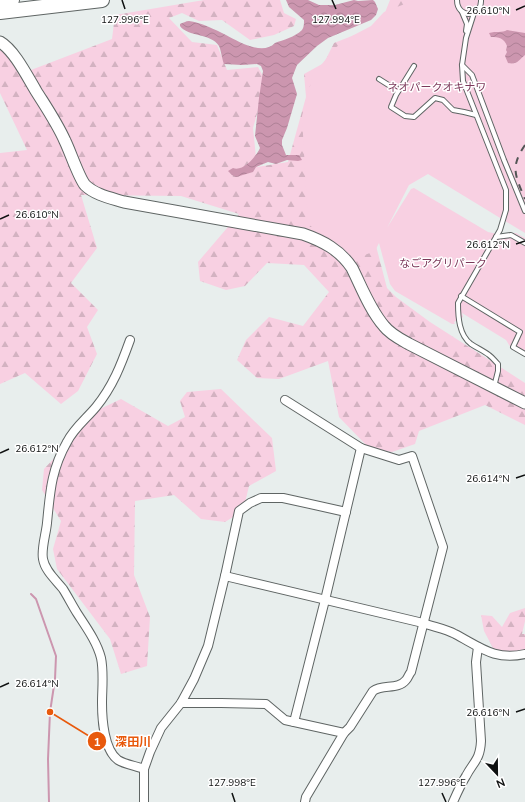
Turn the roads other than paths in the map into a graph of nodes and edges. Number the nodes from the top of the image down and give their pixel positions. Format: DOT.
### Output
graph roads {
  1 [pos="12,0"];
  2 [pos="102,0"];
  3 [pos="458,0"];
  4 [pos="481,0"];
  5 [pos="0,2"];
  6 [pos="24,5"];
  7 [pos="0,12"];
  8 [pos="462,12"];
  9 [pos="474,13"];
  10 [pos="466,38"];
  11 [pos="0,42"];
  12 [pos="462,64"];
  13 [pos="414,66"];
  14 [pos="379,79"];
  15 [pos="398,90"];
  16 [pos="476,115"];
  17 [pos="525,211"];
  18 [pos="496,237"];
  19 [pos="525,243"];
  20 [pos="461,296"];
  21 [pos="130,340"];
  22 [pos="525,354"];
  23 [pos="494,388"];
  24 [pos="285,400"];
  25 [pos="525,403"];
  26 [pos="361,448"];
  27 [pos="346,512"];
  28 [pos="225,576"];
  29 [pos="326,600"];
  30 [pos="423,623"];
  31 [pos="478,647"];
  32 [pos="525,654"];
  33 [pos="181,703"];
  34 [pos="294,722"];
  35 [pos="344,733"];
  36 [pos="144,769"];
  37 [pos="144,802"];
  38 [pos="305,802"];
  39 [pos="453,802"];
  1 -- 5 [label="highway"];
  2 -- 6 [label="highway"];
  3 -- 8 [label="lane"];
  4 -- 9 [label="lane"];
  6 -- 7 [label="highway"];
  8 -- 9 [label="lane"];
  8 -- 10 [label="lane"];
  9 -- 10 [label="lane"];
  10 -- 12 [label="lane"];
  11 -- 23 [label="street"];
  12 -- 16 [label="lane"];
  12 -- 17 [label="lane"];
  13 -- 15 [label="lane"];
  14 -- 15 [label="lane"];
  15 -- 16 [label="lane"];
  16 -- 18 [label="lane"];
  18 -- 19 [label="lane"];
  18 -- 20 [label="lane"];
  20 -- 22 [label="lane"];
  20 -- 23 [label="lane"];
  21 -- 36 [label="street"];
  23 -- 25 [label="street"];
  24 -- 26 [label="street"];
  26 -- 27 [label="street"];
  26 -- 30 [label="street"];
  27 -- 28 [label="street"];
  27 -- 29 [label="street"];
  28 -- 29 [label="street"];
  28 -- 33 [label="street"];
  29 -- 30 [label="street"];
  29 -- 34 [label="street"];
  30 -- 31 [label="street"];
  30 -- 35 [label="street"];
  31 -- 32 [label="street"];
  31 -- 39 [label="street"];
  33 -- 34 [label="street"];
  33 -- 36 [label="street"];
  34 -- 35 [label="street"];
  35 -- 38 [label="street"];
  36 -- 37 [label="street"];
}
